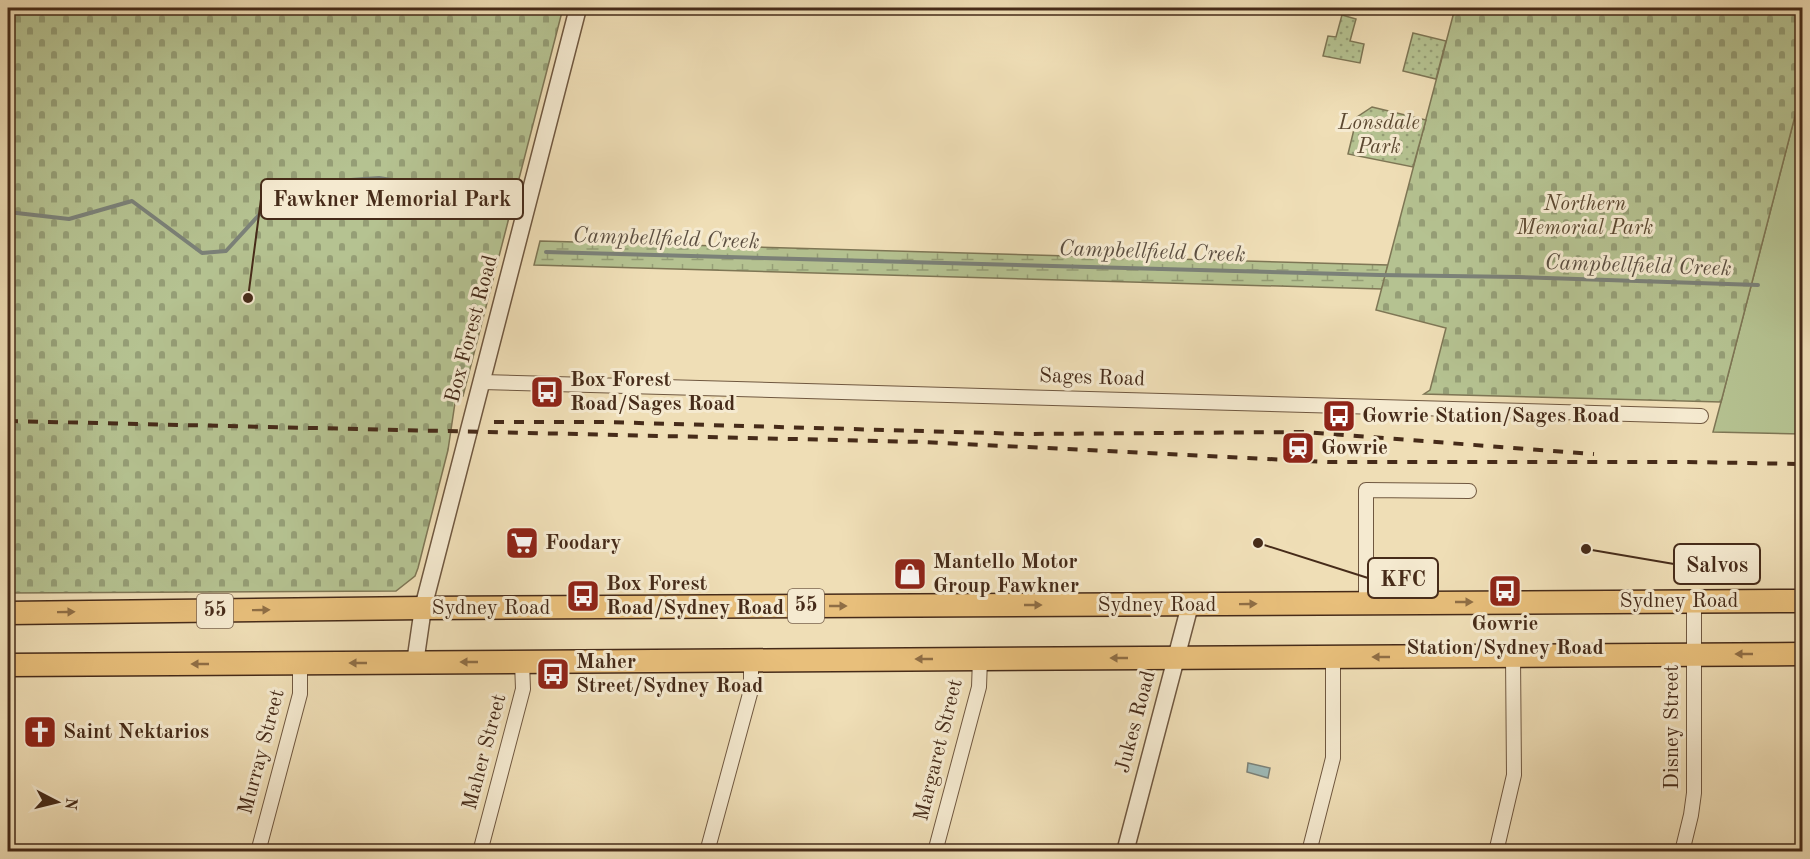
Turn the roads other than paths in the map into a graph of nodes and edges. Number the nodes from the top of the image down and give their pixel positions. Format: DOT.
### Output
graph roads {
  1 [pos="578,8"];
  2 [pos="482,382"];
  3 [pos="1701,416"];
  4 [pos="1469,491"];
  5 [pos="1803,600"];
  6 [pos="1694,601"];
  7 [pos="1366,603"];
  8 [pos="1190,605"];
  9 [pos="423,608"];
  10 [pos="8,613"];
  11 [pos="1693,654"];
  12 [pos="1803,654"];
  13 [pos="1513,656"];
  14 [pos="1177,657"];
  15 [pos="1333,657"];
  16 [pos="980,658"];
  17 [pos="751,660"];
  18 [pos="522,662"];
  19 [pos="300,663"];
  20 [pos="415,663"];
  21 [pos="8,665"];
  22 [pos="258,852"];
  23 [pos="480,852"];
  24 [pos="707,852"];
  25 [pos="935,852"];
  26 [pos="1125,852"];
  27 [pos="1309,852"];
  28 [pos="1496,852"];
  29 [pos="1682,852"];
  1 -- 2 [label="street, Box Forest Road"];
  2 -- 3 [label="street, Sages Road"];
  2 -- 9 [label="street, Box Forest Road"];
  4 -- 7 [label="street"];
  5 -- 6 [label="highway, Sydney Road / 55"];
  7 -- 6 [label="highway, Sydney Road / 55, one-way"];
  6 -- 11 [label="street, Disney Street"];
  8 -- 7 [label="highway, Sydney Road / 55, one-way"];
  9 -- 8 [label="highway, Sydney Road / 55, one-way"];
  8 -- 14 [label="street, Jukes Road"];
  10 -- 9 [label="highway, Sydney Road / 55, one-way"];
  9 -- 20 [label="street, Box Forest Road"];
  12 -- 11 [label="highway, one-way"];
  11 -- 13 [label="highway"];
  11 -- 29 [label="street, Disney Street"];
  13 -- 15 [label="highway, one-way"];
  13 -- 28 [label="street"];
  14 -- 15 [label="highway"];
  14 -- 16 [label="highway, one-way"];
  14 -- 26 [label="street, Jukes Road"];
  15 -- 27 [label="street"];
  16 -- 17 [label="highway, one-way"];
  16 -- 25 [label="street, Margaret Street"];
  17 -- 18 [label="highway"];
  17 -- 24 [label="street"];
  18 -- 20 [label="highway, one-way"];
  18 -- 23 [label="street, Maher Street"];
  20 -- 19 [label="highway, one-way"];
  19 -- 21 [label="highway, one-way"];
  19 -- 22 [label="street, Murray Street"];
}
